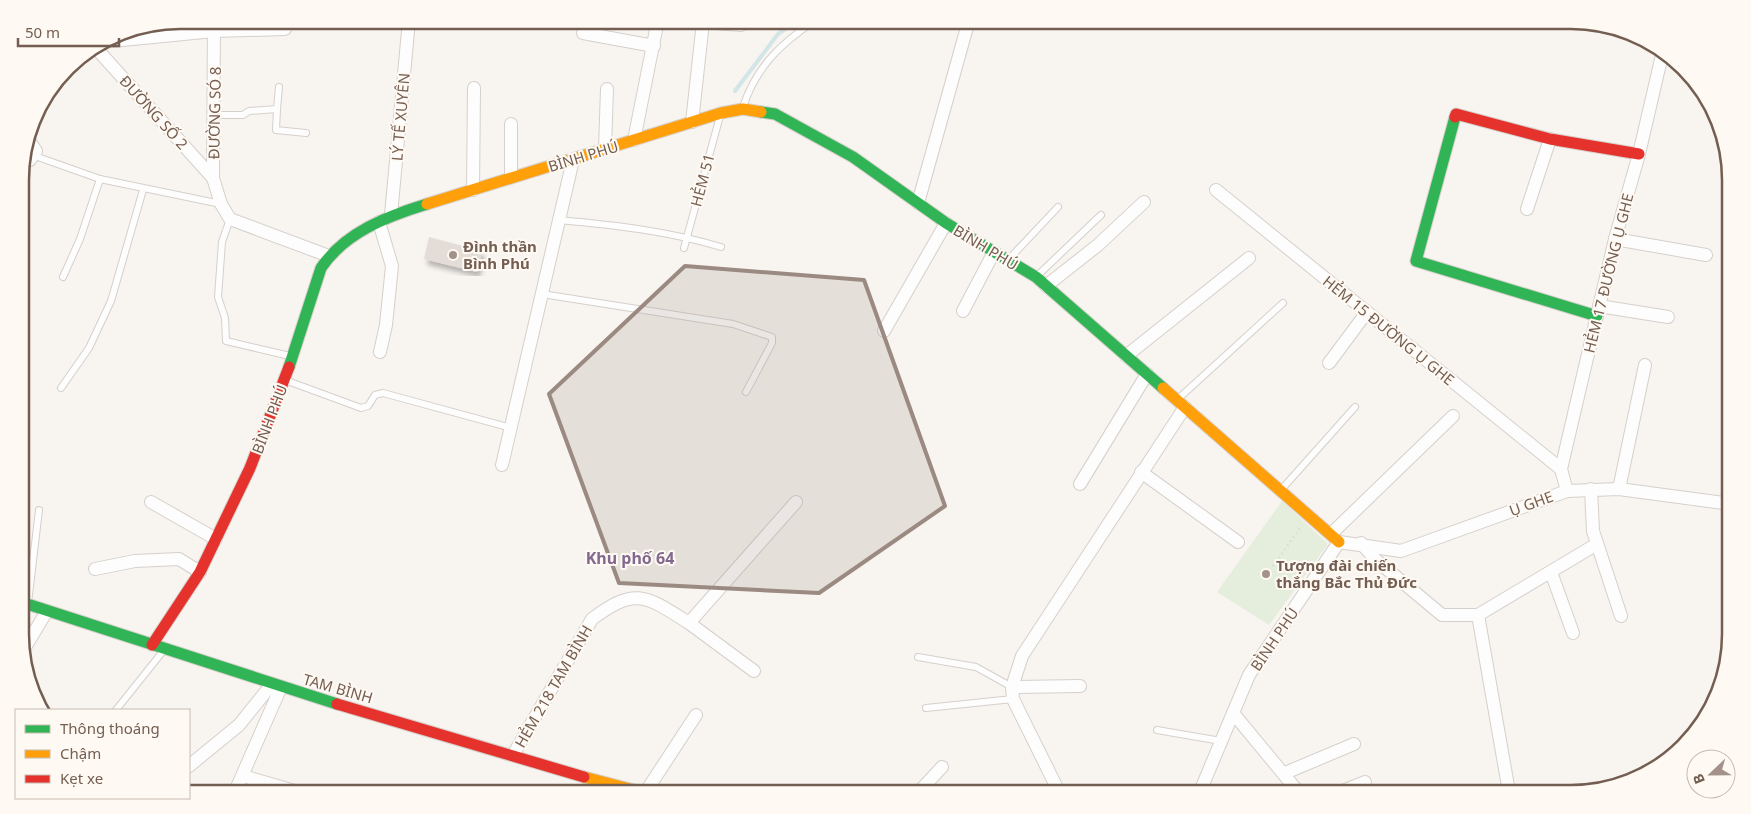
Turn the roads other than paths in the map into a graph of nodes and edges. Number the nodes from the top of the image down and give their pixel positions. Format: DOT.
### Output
graph roads {
  1 [pos="193,29"];
  2 [pos="214,29"];
  3 [pos="267,29"];
  4 [pos="408,29"];
  5 [pos="657,29"];
  6 [pos="702,29"];
  7 [pos="802,29"];
  8 [pos="966,29"];
  9 [pos="285,30"];
  10 [pos="583,33"];
  11 [pos="128,38"];
  12 [pos="654,46"];
  13 [pos="100,52"];
  14 [pos="1661,59"];
  15 [pos="279,87"];
  16 [pos="474,88"];
  17 [pos="607,89"];
  18 [pos="743,108"];
  19 [pos="277,109"];
  20 [pos="721,113"];
  21 [pos="214,115"];
  22 [pos="692,122"];
  23 [pos="511,124"];
  24 [pos="306,133"];
  25 [pos="1550,139"];
  26 [pos="634,140"];
  27 [pos="33,146"];
  28 [pos="605,149"];
  29 [pos="1639,154"];
  30 [pos="31,156"];
  31 [pos="30,158"];
  32 [pos="573,160"];
  33 [pos="510,176"];
  34 [pos="213,178"];
  35 [pos="100,179"];
  36 [pos="143,190"];
  37 [pos="474,190"];
  38 [pos="1216,190"];
  39 [pos="1144,202"];
  40 [pos="918,203"];
  41 [pos="221,204"];
  42 [pos="1058,207"];
  43 [pos="1526,209"];
  44 [pos="392,215"];
  45 [pos="1101,215"];
  46 [pos="230,219"];
  47 [pos="559,220"];
  48 [pos="378,222"];
  49 [pos="946,223"];
  50 [pos="687,236"];
  51 [pos="1615,239"];
  52 [pos="721,247"];
  53 [pos="684,248"];
  54 [pos="994,252"];
  55 [pos="1706,255"];
  56 [pos="329,256"];
  57 [pos="1249,258"];
  58 [pos="1008,260"];
  59 [pos="63,277"];
  60 [pos="1036,277"];
  61 [pos="1046,286"];
  62 [pos="542,294"];
  63 [pos="1283,303"];
  64 [pos="963,311"];
  65 [pos="1598,311"];
  66 [pos="1367,312"];
  67 [pos="1668,317"];
  68 [pos="884,331"];
  69 [pos="380,352"];
  70 [pos="291,356"];
  71 [pos="1126,356"];
  72 [pos="1329,363"];
  73 [pos="1644,365"];
  74 [pos="1147,374"];
  75 [pos="284,380"];
  76 [pos="61,388"];
  77 [pos="746,392"];
  78 [pos="1181,403"];
  79 [pos="1355,407"];
  80 [pos="1453,416"];
  81 [pos="511,428"];
  82 [pos="502,465"];
  83 [pos="1561,469"];
  84 [pos="1140,472"];
  85 [pos="1080,484"];
  86 [pos="1591,489"];
  87 [pos="1619,489"];
  88 [pos="1281,490"];
  89 [pos="1567,491"];
  90 [pos="151,502"];
  91 [pos="796,502"];
  92 [pos="1722,503"];
  93 [pos="40,510"];
  94 [pos="1335,538"];
  95 [pos="216,539"];
  96 [pos="1238,542"];
  97 [pos="1361,544"];
  98 [pos="1597,544"];
  99 [pos="95,569"];
  100 [pos="200,572"];
  101 [pos="1551,572"];
  102 [pos="29,575"];
  103 [pos="29,606"];
  104 [pos="47,611"];
  105 [pos="1478,615"];
  106 [pos="1621,616"];
  107 [pos="689,623"];
  108 [pos="1573,634"];
  109 [pos="29,640"];
  110 [pos="152,645"];
  111 [pos="165,649"];
  112 [pos="918,657"];
  113 [pos="754,671"];
  114 [pos="276,685"];
  115 [pos="1080,686"];
  116 [pos="1013,693"];
  117 [pos="926,708"];
  118 [pos="117,709"];
  119 [pos="1233,713"];
  120 [pos="696,715"];
  121 [pos="1157,730"];
  122 [pos="1221,741"];
  123 [pos="1354,744"];
  124 [pos="513,754"];
  125 [pos="190,765"];
  126 [pos="942,768"];
  127 [pos="1285,774"];
  128 [pos="243,776"];
  129 [pos="1365,782"];
  130 [pos="238,785"];
  131 [pos="274,785"];
  132 [pos="594,785"];
  133 [pos="652,785"];
  134 [pos="926,785"];
  135 [pos="1056,785"];
  136 [pos="1203,785"];
  137 [pos="1293,785"];
  138 [pos="1358,785"];
  139 [pos="1508,785"];
  1 -- 11 [label="street"];
  2 -- 21 [label="street, ĐƯỜNG SÓ 8"];
  3 -- 9 [label="street"];
  4 -- 44 [label="street, LÝ TẾ XUYÊN"];
  5 -- 12 [label="street"];
  6 -- 22 [label="street"];
  7 -- 18 [label="lane"];
  8 -- 40 [label="street"];
  10 -- 12 [label="street"];
  12 -- 26 [label="street"];
  13 -- 34 [label="street, ĐƯỜNG SỐ 2"];
  14 -- 29 [label="street, HẺM 17 ĐƯỜNG Ụ GHE"];
  15 -- 19 [label="lane"];
  16 -- 37 [label="street"];
  17 -- 28 [label="street"];
  18 -- 20 [label="street, BÌNH PHÚ"];
  18 -- 40 [label="street, BÌNH PHÚ"];
  19 -- 21 [label="lane"];
  19 -- 24 [label="lane"];
  20 -- 22 [label="street, BÌNH PHÚ"];
  20 -- 50 [label="lane, HẺM 51"];
  21 -- 34 [label="street, ĐƯỜNG SÓ 8"];
  22 -- 26 [label="street, BÌNH PHÚ"];
  23 -- 33 [label="street"];
  25 -- 29 [label="street"];
  25 -- 43 [label="street"];
  25 -- 65 [label="street"];
  26 -- 28 [label="street, BÌNH PHÚ"];
  27 -- 30 [label="street"];
  28 -- 32 [label="street, BÌNH PHÚ"];
  29 -- 51 [label="street, HẺM 17 ĐƯỜNG Ụ GHE"];
  31 -- 35 [label="lane"];
  32 -- 33 [label="street, BÌNH PHÚ"];
  32 -- 47 [label="street"];
  33 -- 37 [label="street, BÌNH PHÚ"];
  34 -- 41 [label="street, ĐƯỜNG SÓ 8"];
  35 -- 36 [label="lane"];
  35 -- 59 [label="lane"];
  36 -- 41 [label="lane"];
  36 -- 76 [label="lane"];
  37 -- 44 [label="street, BÌNH PHÚ"];
  38 -- 66 [label="street, HẺM 15 ĐƯỜNG Ụ GHE"];
  39 -- 61 [label="street"];
  40 -- 49 [label="street, BÌNH PHÚ"];
  41 -- 46 [label="street, ĐƯỜNG SÓ 8"];
  42 -- 58 [label="lane"];
  44 -- 48 [label="street, BÌNH PHÚ"];
  45 -- 60 [label="lane"];
  46 -- 56 [label="street"];
  46 -- 70 [label="lane"];
  47 -- 50 [label="lane"];
  47 -- 62 [label="street"];
  48 -- 56 [label="street, BÌNH PHÚ"];
  48 -- 69 [label="street"];
  49 -- 54 [label="street, BÌNH PHÚ"];
  49 -- 68 [label="street"];
  50 -- 52 [label="lane"];
  50 -- 53 [label="lane, HẺM 51"];
  51 -- 55 [label="street"];
  51 -- 65 [label="street, HẺM 17 ĐƯỜNG Ụ GHE"];
  54 -- 58 [label="street, BÌNH PHÚ"];
  54 -- 64 [label="street"];
  56 -- 70 [label="street, BÌNH PHÚ"];
  57 -- 71 [label="street"];
  58 -- 60 [label="street, BÌNH PHÚ"];
  60 -- 61 [label="street, BÌNH PHÚ"];
  61 -- 71 [label="street, BÌNH PHÚ"];
  62 -- 77 [label="lane"];
  62 -- 81 [label="street"];
  63 -- 78 [label="lane"];
  65 -- 67 [label="street"];
  65 -- 83 [label="street, HẺM 17 ĐƯỜNG Ụ GHE"];
  66 -- 72 [label="street"];
  66 -- 83 [label="street, HẺM 15 ĐƯỜNG Ụ GHE"];
  70 -- 75 [label="street, BÌNH PHÚ"];
  71 -- 74 [label="street, BÌNH PHÚ"];
  73 -- 87 [label="street"];
  74 -- 78 [label="street, BÌNH PHÚ"];
  74 -- 85 [label="street"];
  75 -- 81 [label="lane"];
  75 -- 95 [label="street, BÌNH PHÚ"];
  78 -- 84 [label="street"];
  78 -- 88 [label="street, BÌNH PHÚ"];
  79 -- 88 [label="lane"];
  80 -- 94 [label="street"];
  81 -- 82 [label="street"];
  83 -- 89 [label="street, HẺM 17 ĐƯỜNG Ụ GHE"];
  84 -- 96 [label="street"];
  84 -- 116 [label="street"];
  86 -- 87 [label="street, Ụ GHE"];
  86 -- 89 [label="street, Ụ GHE"];
  86 -- 98 [label="street"];
  87 -- 92 [label="street, Ụ GHE"];
  88 -- 94 [label="street, BÌNH PHÚ"];
  89 -- 97 [label="street, Ụ GHE"];
  90 -- 95 [label="street"];
  91 -- 107 [label="street"];
  93 -- 102 [label="lane"];
  94 -- 97 [label="street, Ụ GHE"];
  94 -- 119 [label="street, BÌNH PHÚ"];
  95 -- 100 [label="street, BÌNH PHÚ"];
  97 -- 105 [label="street"];
  98 -- 101 [label="street"];
  98 -- 106 [label="street"];
  99 -- 100 [label="street"];
  100 -- 110 [label="street, BÌNH PHÚ"];
  101 -- 105 [label="street"];
  101 -- 108 [label="street"];
  103 -- 104 [label="street, TAM BÌNH"];
  104 -- 109 [label="street"];
  104 -- 110 [label="street, TAM BÌNH"];
  105 -- 139 [label="street"];
  107 -- 113 [label="street, HẺM 218 TAM BÌNH"];
  107 -- 124 [label="street, HẺM 218 TAM BÌNH"];
  110 -- 111 [label="street, TAM BÌNH"];
  111 -- 114 [label="street, TAM BÌNH"];
  111 -- 118 [label="lane"];
  112 -- 116 [label="lane"];
  114 -- 124 [label="street, TAM BÌNH"];
  114 -- 125 [label="street"];
  114 -- 128 [label="street"];
  115 -- 116 [label="street"];
  116 -- 117 [label="lane"];
  116 -- 135 [label="street"];
  119 -- 122 [label="street, BÌNH PHÚ"];
  119 -- 127 [label="street"];
  120 -- 133 [label="street"];
  121 -- 122 [label="lane"];
  122 -- 136 [label="street, BÌNH PHÚ"];
  123 -- 127 [label="street"];
  124 -- 132 [label="street, TAM BÌNH"];
  126 -- 134 [label="street"];
  127 -- 137 [label="street"];
  128 -- 130 [label="street"];
  128 -- 131 [label="street"];
  129 -- 138 [label="street"];
}
